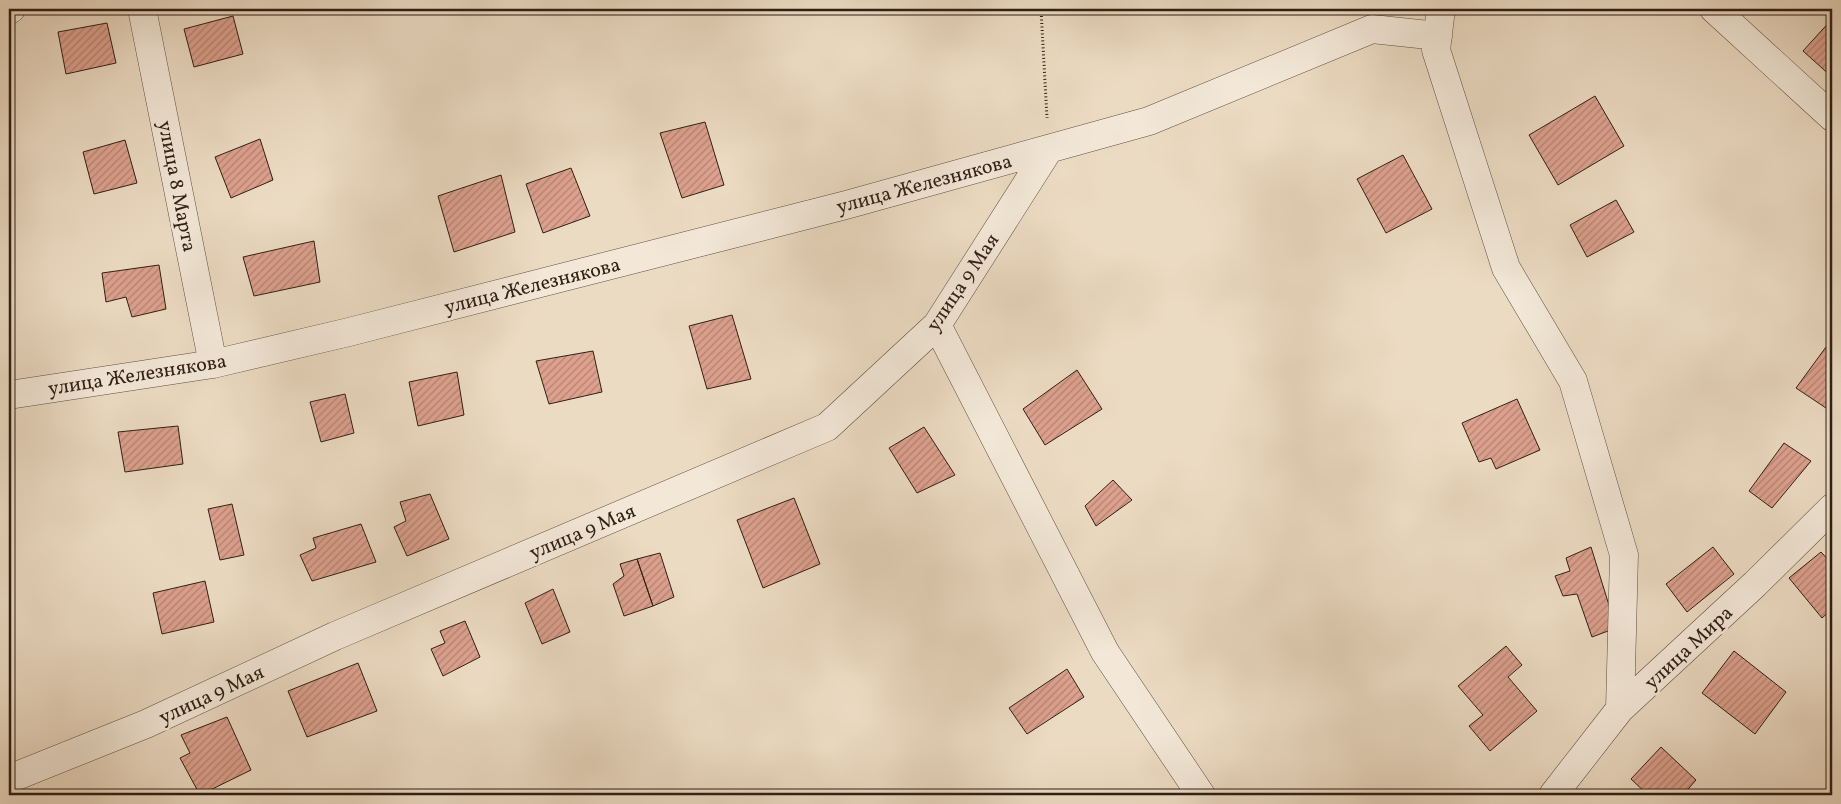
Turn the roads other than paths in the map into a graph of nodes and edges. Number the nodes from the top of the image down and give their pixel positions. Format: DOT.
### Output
graph roads {
  1 [pos="142,9"];
  2 [pos="1441,9"];
  3 [pos="1714,9"];
  4 [pos="1437,43"];
  5 [pos="1832,117"];
  6 [pos="1049,149"];
  7 [pos="937,325"];
  8 [pos="213,364"];
  9 [pos="9,394"];
  10 [pos="1832,508"];
  11 [pos="1620,709"];
  12 [pos="9,779"];
  13 [pos="1201,795"];
  14 [pos="1553,795"];
  1 -- 8 [label="street, улица 8 Марта"];
  2 -- 4 [label="street"];
  3 -- 5 [label="street"];
  4 -- 6 [label="street, улица Железнякова"];
  4 -- 11 [label="street"];
  6 -- 7 [label="street, улица 9 Мая"];
  6 -- 8 [label="street, улица Железнякова"];
  7 -- 12 [label="street, улица 9 Мая"];
  7 -- 13 [label="street"];
  8 -- 9 [label="street, улица Железнякова"];
  10 -- 11 [label="street, улица Мира"];
  11 -- 14 [label="street, улица Мира"];
}
